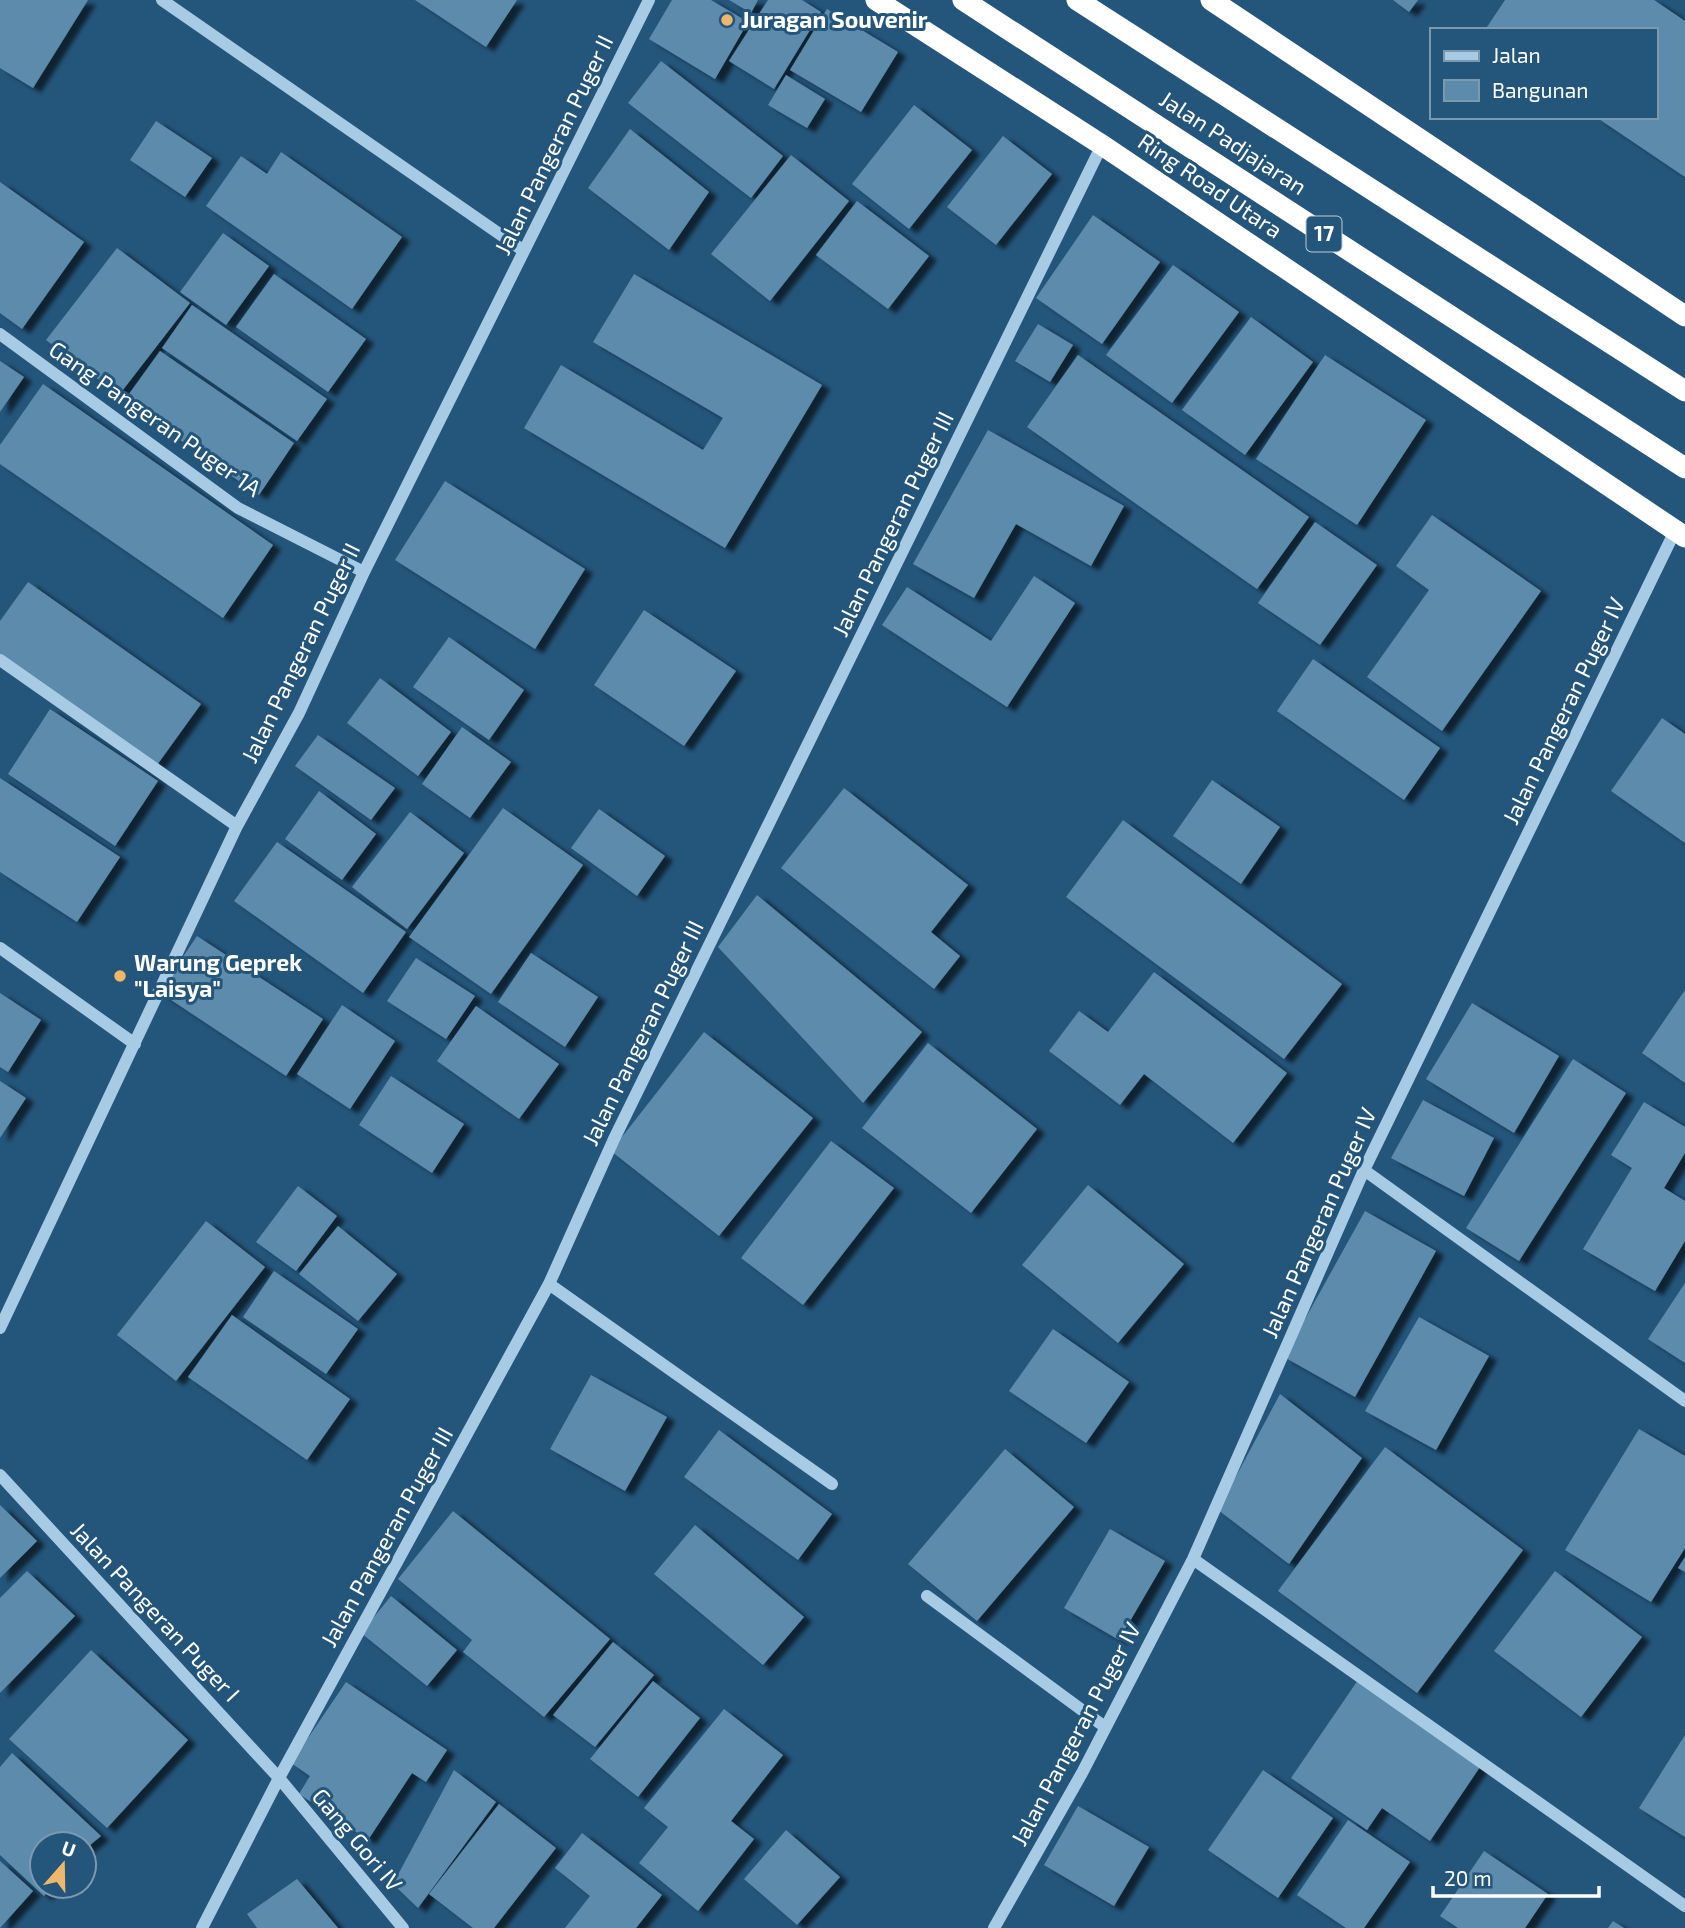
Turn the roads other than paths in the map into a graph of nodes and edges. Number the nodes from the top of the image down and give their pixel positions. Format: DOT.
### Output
graph roads {
  1 [pos="162,0"];
  2 [pos="649,0"];
  3 [pos="876,0"];
  4 [pos="963,0"];
  5 [pos="1077,0"];
  6 [pos="1212,0"];
  7 [pos="1102,145"];
  8 [pos="524,251"];
  9 [pos="1685,316"];
  10 [pos="0,334"];
  11 [pos="1685,391"];
  12 [pos="1685,468"];
  13 [pos="1680,534"];
  14 [pos="364,572"];
  15 [pos="0,660"];
  16 [pos="237,826"];
  17 [pos="0,948"];
  18 [pos="135,1044"];
  19 [pos="1364,1170"];
  20 [pos="548,1284"];
  21 [pos="0,1328"];
  22 [pos="1685,1401"];
  23 [pos="0,1475"];
  24 [pos="832,1484"];
  25 [pos="1193,1559"];
  26 [pos="927,1596"];
  27 [pos="1105,1727"];
  28 [pos="279,1779"];
  29 [pos="1685,1906"];
  30 [pos="202,1928"];
  31 [pos="403,1928"];
  32 [pos="994,1928"];
  1 -- 8 [label="street"];
  2 -- 8 [label="street, Jalan Pangeran Puger II"];
  3 -- 7 [label="highway, Ring Road Utara"];
  4 -- 12 [label="highway, Jalan Padjajaran / 17"];
  5 -- 11 [label="highway, Jalan Padjajaran"];
  6 -- 9 [label="highway"];
  7 -- 13 [label="highway, Ring Road Utara"];
  7 -- 20 [label="street, Jalan Pangeran Puger III"];
  8 -- 14 [label="street, Jalan Pangeran Puger II"];
  10 -- 14 [label="street, Gang Pangeran Puger 1A"];
  13 -- 19 [label="street, Jalan Pangeran Puger IV"];
  14 -- 16 [label="street, Jalan Pangeran Puger II"];
  15 -- 16 [label="street"];
  16 -- 18 [label="street, Jalan Pangeran Puger II"];
  17 -- 18 [label="street"];
  18 -- 21 [label="street, Jalan Pangeran Puger II"];
  19 -- 22 [label="street"];
  19 -- 25 [label="street, Jalan Pangeran Puger IV"];
  20 -- 24 [label="street"];
  20 -- 28 [label="street, Jalan Pangeran Puger III"];
  23 -- 28 [label="street, Jalan Pangeran Puger I"];
  25 -- 27 [label="street, Jalan Pangeran Puger IV"];
  25 -- 29 [label="street"];
  26 -- 27 [label="street"];
  27 -- 32 [label="street, Jalan Pangeran Puger IV"];
  28 -- 30 [label="street, Jalan Pangeran Puger III"];
  28 -- 31 [label="street, Gang Gori IV"];
}
